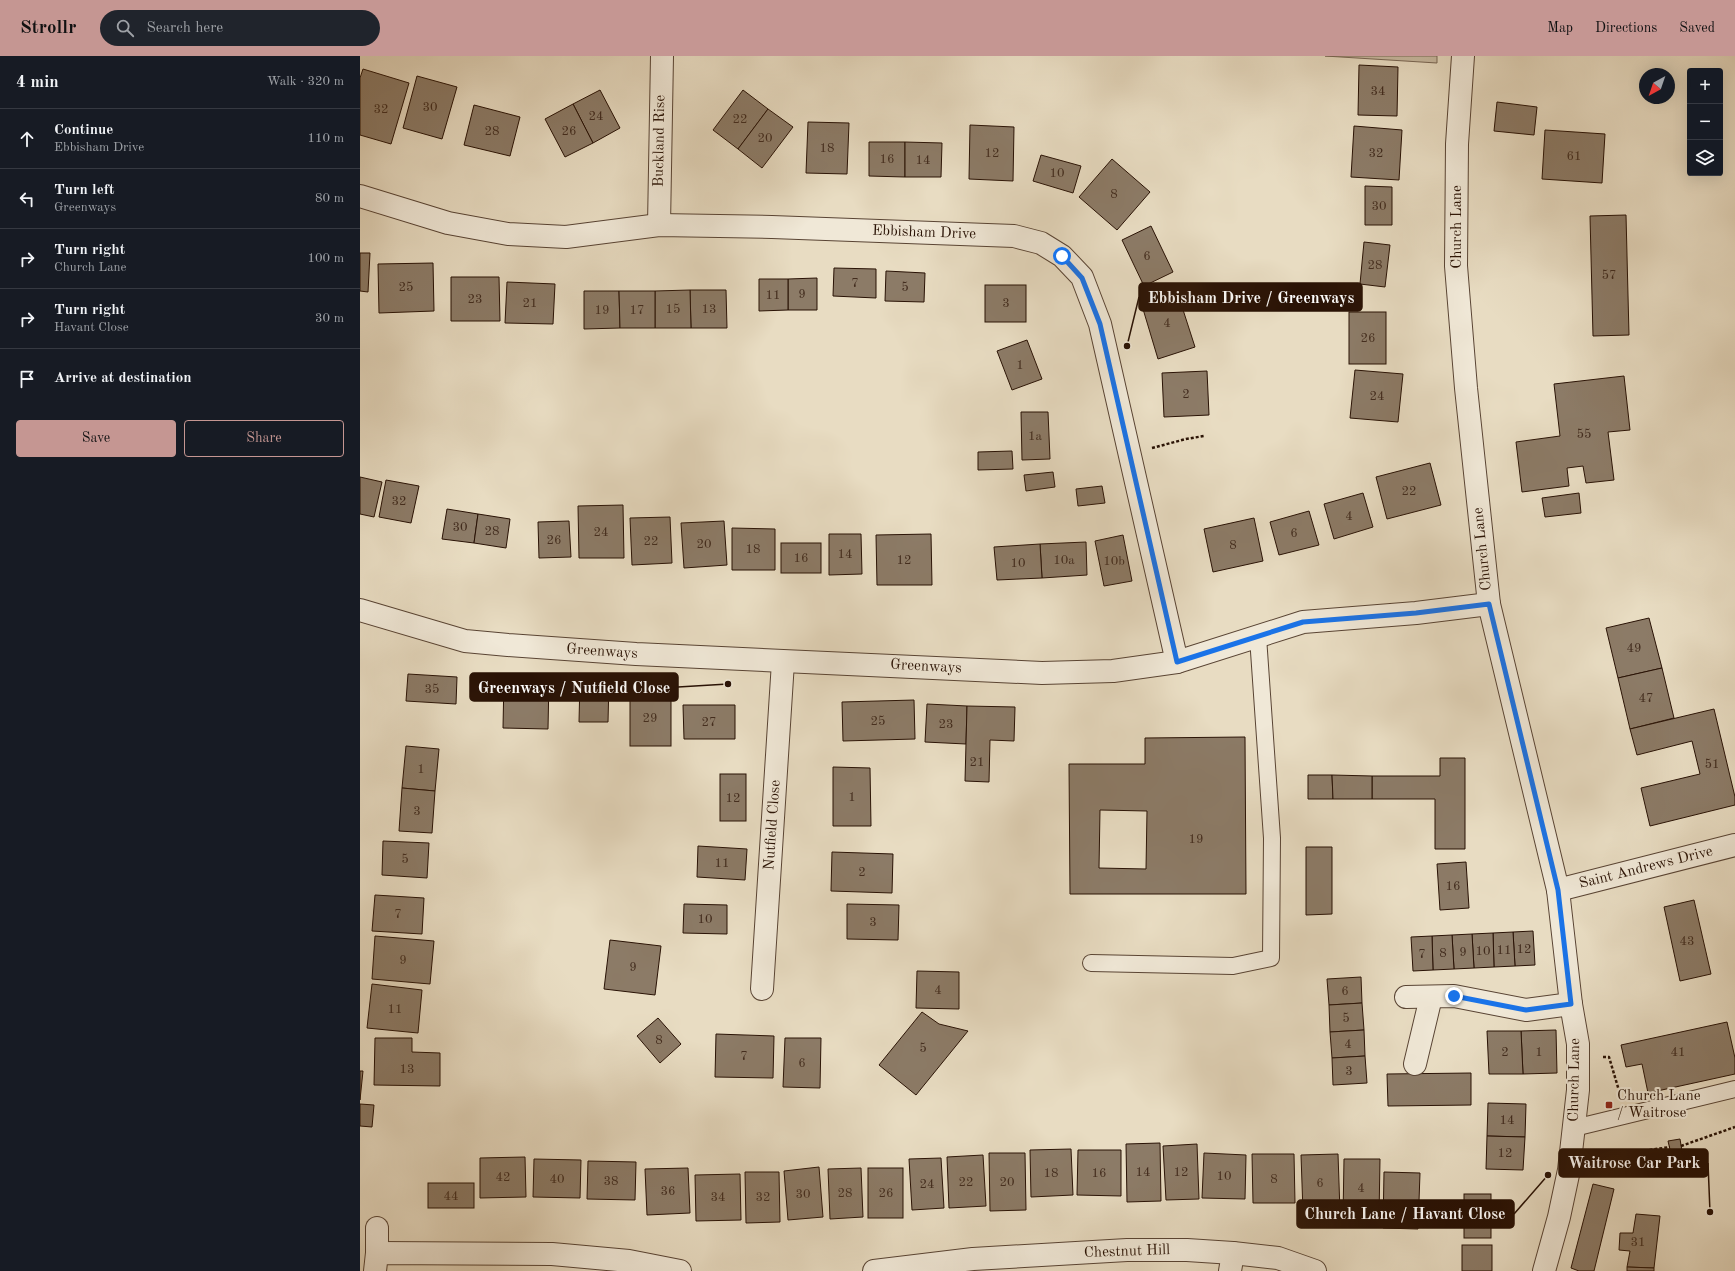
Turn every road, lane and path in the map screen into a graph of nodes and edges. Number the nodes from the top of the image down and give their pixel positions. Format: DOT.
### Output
graph roads {
  1 [pos="662,56"];
  2 [pos="1463,56"];
  3 [pos="360,196"];
  4 [pos="659,225"];
  5 [pos="1204,436"];
  6 [pos="1146,450"];
  7 [pos="1489,604"];
  8 [pos="360,610"];
  9 [pos="1258,637"];
  10 [pos="783,662"];
  11 [pos="1177,662"];
  12 [pos="1735,845"];
  13 [pos="1558,890"];
  14 [pos="1091,963"];
  15 [pos="762,989"];
  16 [pos="1406,996"];
  17 [pos="1431,997"];
  18 [pos="1571,1004"];
  19 [pos="1578,1060"];
  20 [pos="1415,1064"];
  21 [pos="1735,1090"];
  22 [pos="1626,1116"];
  23 [pos="1735,1127"];
  24 [pos="1574,1128"];
  25 [pos="1681,1146"];
  26 [pos="1670,1148"];
  27 [pos="1587,1159"];
  28 [pos="377,1228"];
  29 [pos="376,1262"];
  30 [pos="1231,1262"];
  31 [pos="974,1265"];
  32 [pos="680,1271"];
  33 [pos="874,1271"];
  34 [pos="1315,1271"];
  35 [pos="1544,1271"];
  1 -- 4 [label="street, Buckland Rise"];
  2 -- 7 [label="street, Church Lane"];
  3 -- 4 [label="street, Ebbisham Drive"];
  4 -- 11 [label="street, Ebbisham Drive"];
  5 -- 6 [label="path"];
  7 -- 9 [label="street, Greenways"];
  7 -- 13 [label="street, Church Lane"];
  8 -- 10 [label="street, Greenways"];
  9 -- 11 [label="street, Greenways"];
  9 -- 14 [label="lane"];
  10 -- 11 [label="street, Greenways"];
  10 -- 15 [label="street, Nutfield Close"];
  12 -- 13 [label="street, Saint Andrews Drive"];
  13 -- 18 [label="street, Church Lane"];
  16 -- 17 [label="street"];
  17 -- 18 [label="street"];
  17 -- 20 [label="street"];
  18 -- 19 [label="street, Church Lane"];
  19 -- 22 [label="path"];
  19 -- 24 [label="street, Church Lane"];
  21 -- 22 [label="lane"];
  22 -- 24 [label="lane"];
  23 -- 25 [label="path"];
  24 -- 35 [label="street, Church Lane"];
  26 -- 27 [label="path"];
  28 -- 29 [label="street"];
  29 -- 32 [label="street"];
  30 -- 31 [label="street, Chestnut Hill"];
  30 -- 34 [label="street, Chestnut Hill"];
  31 -- 33 [label="street, Chestnut Hill"];
}
